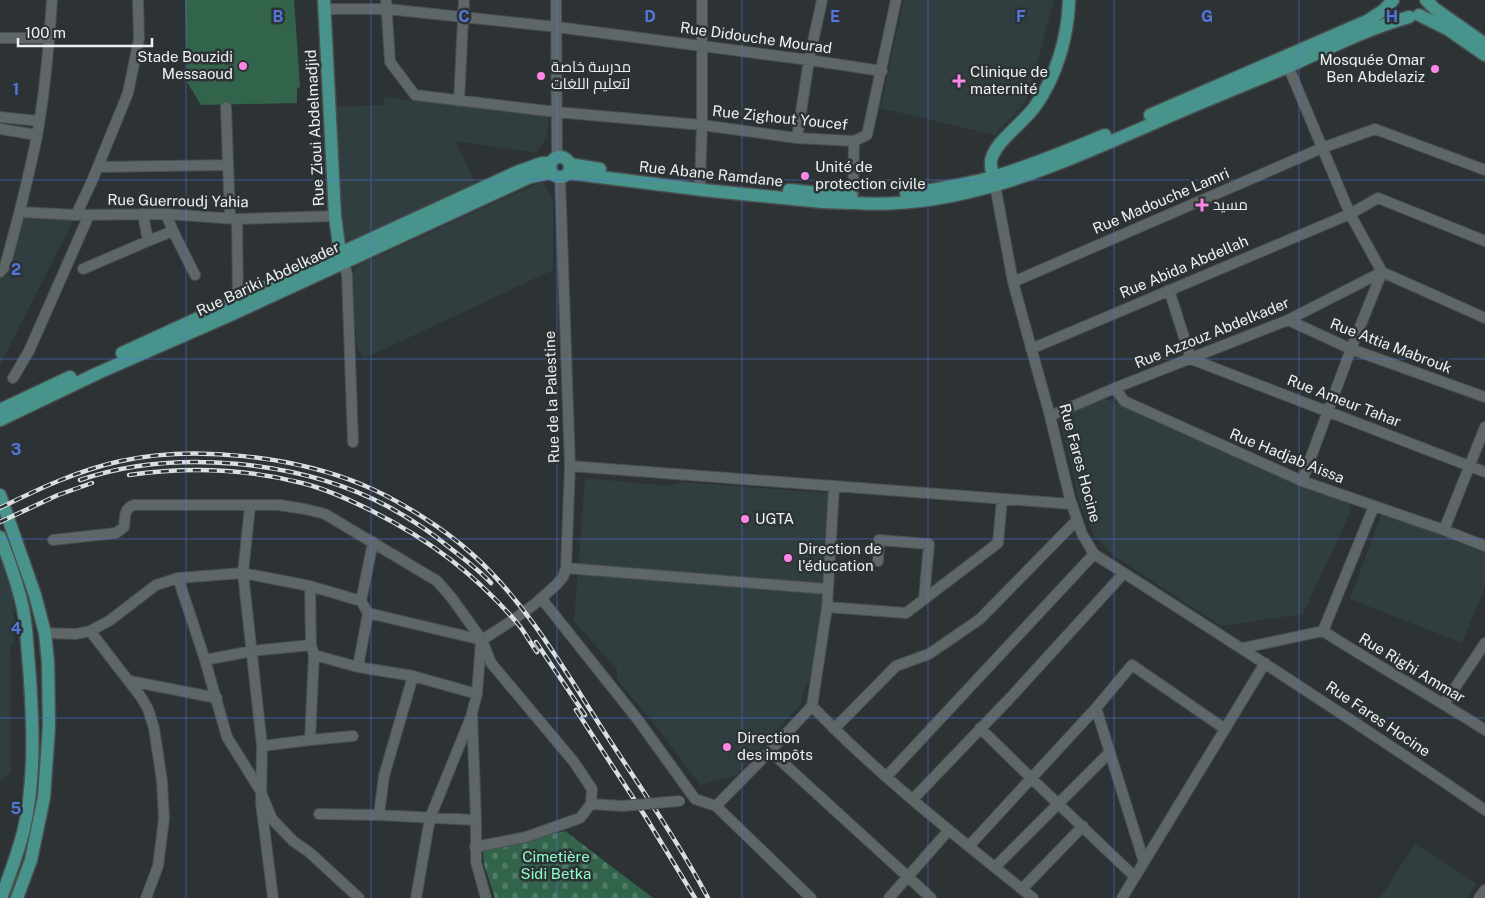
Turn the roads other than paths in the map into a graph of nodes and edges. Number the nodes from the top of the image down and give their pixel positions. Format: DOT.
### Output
graph roads {
  1 [pos="52,0"];
  2 [pos="138,0"];
  3 [pos="464,0"];
  4 [pos="556,0"];
  5 [pos="702,0"];
  6 [pos="822,0"];
  7 [pos="896,0"];
  8 [pos="1069,0"];
  9 [pos="1393,0"];
  10 [pos="1426,0"];
  11 [pos="325,4"];
  12 [pos="386,4"];
  13 [pos="1414,16"];
  14 [pos="463,18"];
  15 [pos="557,27"];
  16 [pos="0,38"];
  17 [pos="49,38"];
  18 [pos="1485,44"];
  19 [pos="702,46"];
  20 [pos="1485,55"];
  21 [pos="809,60"];
  22 [pos="1288,66"];
  23 [pos="882,72"];
  24 [pos="459,101"];
  25 [pos="226,107"];
  26 [pos="556,112"];
  27 [pos="0,117"];
  28 [pos="39,121"];
  29 [pos="702,126"];
  30 [pos="0,128"];
  31 [pos="37,135"];
  32 [pos="797,138"];
  33 [pos="854,141"];
  34 [pos="1322,148"];
  35 [pos="228,165"];
  36 [pos="98,167"];
  37 [pos="559,168"];
  38 [pos="1485,170"];
  39 [pos="994,181"];
  40 [pos="700,183"];
  41 [pos="853,199"];
  42 [pos="20,212"];
  43 [pos="143,214"];
  44 [pos="166,214"];
  45 [pos="1350,214"];
  46 [pos="76,215"];
  47 [pos="89,215"];
  48 [pos="335,216"];
  49 [pos="233,218"];
  50 [pos="173,232"];
  51 [pos="148,241"];
  52 [pos="1485,241"];
  53 [pos="342,258"];
  54 [pos="82,269"];
  55 [pos="0,272"];
  56 [pos="1382,272"];
  57 [pos="195,275"];
  58 [pos="1013,282"];
  59 [pos="1169,290"];
  60 [pos="238,300"];
  61 [pos="1485,318"];
  62 [pos="1288,320"];
  63 [pos="1031,349"];
  64 [pos="1351,349"];
  65 [pos="1191,359"];
  66 [pos="13,378"];
  67 [pos="1115,388"];
  68 [pos="1485,397"];
  69 [pos="0,410"];
  70 [pos="1328,412"];
  71 [pos="1050,416"];
  72 [pos="0,420"];
  73 [pos="1485,428"];
  74 [pos="353,442"];
  75 [pos="570,466"];
  76 [pos="1470,466"];
  77 [pos="1485,472"];
  78 [pos="1302,481"];
  79 [pos="834,486"];
  80 [pos="0,495"];
  81 [pos="1002,499"];
  82 [pos="1072,504"];
  83 [pos="250,506"];
  84 [pos="1374,506"];
  85 [pos="1077,520"];
  86 [pos="1444,530"];
  87 [pos="0,537"];
  88 [pos="53,540"];
  89 [pos="373,542"];
  90 [pos="1485,546"];
  91 [pos="1094,554"];
  92 [pos="878,561"];
  93 [pos="566,568"];
  94 [pos="243,573"];
  95 [pos="1124,573"];
  96 [pos="178,578"];
  97 [pos="310,586"];
  98 [pos="827,589"];
  99 [pos="924,599"];
  100 [pos="539,600"];
  101 [pos="361,601"];
  102 [pos="826,607"];
  103 [pos="368,613"];
  104 [pos="26,630"];
  105 [pos="44,631"];
  106 [pos="1323,631"];
  107 [pos="90,632"];
  108 [pos="482,640"];
  109 [pos="1485,643"];
  110 [pos="1243,648"];
  111 [pos="313,650"];
  112 [pos="252,652"];
  113 [pos="205,660"];
  114 [pos="48,662"];
  115 [pos="28,663"];
  116 [pos="1265,663"];
  117 [pos="358,667"];
  118 [pos="413,676"];
  119 [pos="130,680"];
  120 [pos="477,694"];
  121 [pos="217,698"];
  122 [pos="1444,704"];
  123 [pos="812,706"];
  124 [pos="1096,708"];
  125 [pos="472,714"];
  126 [pos="980,728"];
  127 [pos="1226,728"];
  128 [pos="834,729"];
  129 [pos="1485,730"];
  130 [pos="353,736"];
  131 [pos="310,740"];
  132 [pos="262,746"];
  133 [pos="770,751"];
  134 [pos="1110,752"];
  135 [pos="886,777"];
  136 [pos="1031,778"];
  137 [pos="260,790"];
  138 [pos="695,799"];
  139 [pos="913,799"];
  140 [pos="1058,803"];
  141 [pos="591,804"];
  142 [pos="716,806"];
  143 [pos="1485,810"];
  144 [pos="319,814"];
  145 [pos="380,815"];
  146 [pos="430,818"];
  147 [pos="476,820"];
  148 [pos="1082,826"];
  149 [pos="949,830"];
  150 [pos="475,846"];
  151 [pos="969,846"];
  152 [pos="1144,862"];
  153 [pos="995,867"];
  154 [pos="908,876"];
  155 [pos="1134,876"];
  156 [pos="1022,889"];
  157 [pos="1485,890"];
  158 [pos="1,898"];
  159 [pos="17,898"];
  160 [pos="146,898"];
  161 [pos="273,898"];
  162 [pos="360,898"];
  163 [pos="416,898"];
  164 [pos="486,898"];
  165 [pos="811,898"];
  166 [pos="889,898"];
  167 [pos="931,898"];
  168 [pos="1033,898"];
  169 [pos="1122,898"];
  170 [pos="1480,898"];
  1 -- 17 [label="street"];
  2 -- 36 [label="street"];
  3 -- 14 [label="street"];
  4 -- 15 [label="street, Rue de la Palestine"];
  5 -- 19 [label="street"];
  6 -- 21 [label="street"];
  7 -- 23 [label="street"];
  8 -- 39 [label="main road, Rue Fares Hocine"];
  9 -- 13 [label="main road"];
  9 -- 39 [label="main road"];
  10 -- 13 [label="main road"];
  10 -- 18 [label="main road"];
  11 -- 12 [label="street, Rue Didouche Mourad"];
  11 -- 48 [label="main road, Rue Zioui Abdelmadjid"];
  12 -- 14 [label="street, Rue Didouche Mourad"];
  12 -- 24 [label="street, Rue Zighout Youcef"];
  13 -- 20 [label="main road"];
  13 -- 22 [label="main road"];
  14 -- 15 [label="street, Rue Didouche Mourad"];
  14 -- 24 [label="street"];
  15 -- 19 [label="street, Rue Didouche Mourad"];
  15 -- 26 [label="street, Rue de la Palestine"];
  16 -- 17 [label="street"];
  17 -- 28 [label="street"];
  19 -- 21 [label="street, Rue Didouche Mourad"];
  19 -- 29 [label="street"];
  21 -- 23 [label="street, Rue Didouche Mourad"];
  21 -- 32 [label="street"];
  22 -- 34 [label="street"];
  22 -- 39 [label="main road"];
  23 -- 33 [label="street"];
  24 -- 26 [label="street, Rue Zighout Youcef"];
  25 -- 35 [label="street"];
  26 -- 29 [label="street, Rue Zighout Youcef"];
  26 -- 37 [label="street, Rue de la Palestine"];
  27 -- 28 [label="street"];
  28 -- 31 [label="street"];
  29 -- 32 [label="street, Rue Zighout Youcef"];
  29 -- 40 [label="street"];
  30 -- 31 [label="street"];
  31 -- 42 [label="street"];
  32 -- 33 [label="street, Rue Zighout Youcef"];
  33 -- 41 [label="street"];
  34 -- 38 [label="street, Rue Madouche Lamri"];
  34 -- 45 [label="street"];
  34 -- 58 [label="street, Rue Madouche Lamri"];
  35 -- 36 [label="street"];
  35 -- 49 [label="street"];
  36 -- 46 [label="street"];
  37 -- 40 [label="main road, Rue Abane Ramdane"];
  37 -- 41 [label="main road, Rue Abane Ramdane"];
  37 -- 53 [label="main road, Rue Bariki Abdelkader"];
  37 -- 75 [label="street, Rue de la Palestine"];
  39 -- 41 [label="main road, Rue Abane Ramdane"];
  39 -- 58 [label="street, Rue Fares Hocine"];
  40 -- 41 [label="main road, Rue Abane Ramdane"];
  42 -- 46 [label="street, Rue Guerroudj Yahia"];
  42 -- 55 [label="street"];
  43 -- 44 [label="street, Rue Guerroudj Yahia"];
  43 -- 47 [label="street, Rue Guerroudj Yahia"];
  43 -- 51 [label="street"];
  44 -- 49 [label="street, Rue Guerroudj Yahia"];
  44 -- 50 [label="street"];
  45 -- 52 [label="street, Rue Abida Abdellah"];
  45 -- 56 [label="street"];
  45 -- 59 [label="street, Rue Abida Abdellah"];
  46 -- 47 [label="street, Rue Guerroudj Yahia"];
  47 -- 66 [label="street"];
  48 -- 49 [label="street, Rue Guerroudj Yahia"];
  48 -- 53 [label="main road, Rue Zioui Abdelmadjid"];
  49 -- 60 [label="street"];
  50 -- 51 [label="street"];
  50 -- 57 [label="street"];
  51 -- 54 [label="street"];
  53 -- 60 [label="main road, Rue Bariki Abdelkader"];
  53 -- 72 [label="main road, Rue Bariki Abdelkader"];
  53 -- 74 [label="street"];
  56 -- 61 [label="street"];
  56 -- 62 [label="street, Rue Azzouz Abdelkader"];
  56 -- 64 [label="street"];
  58 -- 63 [label="street, Rue Fares Hocine"];
  59 -- 63 [label="street, Rue Abida Abdellah"];
  59 -- 65 [label="street"];
  60 -- 69 [label="main road, Rue Bariki Abdelkader"];
  62 -- 64 [label="street, Rue Attia Mabrouk"];
  62 -- 65 [label="street, Rue Azzouz Abdelkader"];
  63 -- 71 [label="street, Rue Fares Hocine"];
  64 -- 68 [label="street, Rue Attia Mabrouk"];
  64 -- 70 [label="street"];
  65 -- 67 [label="street, Rue Azzouz Abdelkader"];
  65 -- 70 [label="street, Rue Ameur Tahar"];
  67 -- 71 [label="street, Rue Azzouz Abdelkader"];
  67 -- 78 [label="street, Rue Hadjab Aissa"];
  70 -- 76 [label="street, Rue Ameur Tahar"];
  70 -- 78 [label="street"];
  71 -- 82 [label="street, Rue Fares Hocine"];
  73 -- 76 [label="street"];
  75 -- 79 [label="street"];
  75 -- 93 [label="street, Rue de la Palestine"];
  76 -- 77 [label="street, Rue Ameur Tahar"];
  76 -- 86 [label="street"];
  78 -- 84 [label="street, Rue Hadjab Aissa"];
  79 -- 81 [label="street"];
  79 -- 98 [label="street"];
  80 -- 105 [label="main road"];
  81 -- 82 [label="street"];
  81 -- 99 [label="street"];
  82 -- 85 [label="street, Rue Fares Hocine"];
  83 -- 88 [label="street"];
  83 -- 89 [label="street"];
  83 -- 94 [label="street"];
  84 -- 86 [label="street, Rue Hadjab Aissa"];
  84 -- 106 [label="street"];
  85 -- 91 [label="street, Rue Fares Hocine"];
  85 -- 128 [label="street"];
  86 -- 90 [label="street, Rue Hadjab Aissa"];
  87 -- 104 [label="main road"];
  89 -- 101 [label="street"];
  89 -- 108 [label="street"];
  91 -- 95 [label="street, Rue Fares Hocine"];
  91 -- 135 [label="street"];
  92 -- 99 [label="street"];
  93 -- 98 [label="street"];
  93 -- 100 [label="street"];
  94 -- 96 [label="street"];
  94 -- 97 [label="street"];
  94 -- 112 [label="street"];
  95 -- 110 [label="street, Rue Fares Hocine"];
  95 -- 126 [label="street"];
  96 -- 107 [label="street"];
  96 -- 113 [label="street"];
  97 -- 101 [label="street"];
  97 -- 111 [label="street"];
  98 -- 102 [label="street"];
  99 -- 102 [label="street"];
  100 -- 108 [label="street"];
  100 -- 138 [label="street"];
  101 -- 103 [label="street"];
  102 -- 123 [label="street"];
  103 -- 108 [label="street"];
  103 -- 117 [label="street"];
  104 -- 105 [label="main road"];
  104 -- 115 [label="main road"];
  105 -- 107 [label="street"];
  105 -- 114 [label="main road"];
  106 -- 110 [label="street"];
  106 -- 122 [label="street, Rue Righi Ammar"];
  107 -- 119 [label="street"];
  108 -- 120 [label="street"];
  108 -- 141 [label="street"];
  109 -- 122 [label="street"];
  110 -- 116 [label="street, Rue Fares Hocine"];
  111 -- 112 [label="street"];
  111 -- 117 [label="street"];
  111 -- 131 [label="street"];
  112 -- 113 [label="street"];
  112 -- 132 [label="street"];
  113 -- 121 [label="street"];
  114 -- 115 [label="main road"];
  114 -- 159 [label="main road"];
  115 -- 158 [label="main road"];
  116 -- 127 [label="street"];
  116 -- 143 [label="street, Rue Fares Hocine"];
  117 -- 118 [label="street"];
  118 -- 120 [label="street"];
  118 -- 145 [label="street"];
  119 -- 121 [label="street"];
  119 -- 160 [label="street"];
  120 -- 125 [label="street"];
  121 -- 137 [label="street"];
  122 -- 129 [label="street, Rue Righi Ammar"];
  123 -- 128 [label="street"];
  123 -- 133 [label="street"];
  124 -- 127 [label="street"];
  124 -- 134 [label="street"];
  124 -- 136 [label="street"];
  125 -- 146 [label="street"];
  125 -- 147 [label="street"];
  126 -- 136 [label="street"];
  126 -- 139 [label="street"];
  127 -- 152 [label="street"];
  128 -- 135 [label="street"];
  130 -- 131 [label="street"];
  131 -- 132 [label="street"];
  132 -- 137 [label="street"];
  133 -- 142 [label="street"];
  133 -- 154 [label="street"];
  134 -- 140 [label="street"];
  134 -- 152 [label="street"];
  135 -- 139 [label="street"];
  136 -- 140 [label="street"];
  136 -- 151 [label="street"];
  137 -- 161 [label="street"];
  137 -- 162 [label="street"];
  138 -- 141 [label="street, bridge"];
  138 -- 142 [label="street"];
  139 -- 149 [label="street"];
  140 -- 148 [label="street"];
  140 -- 153 [label="street"];
  141 -- 150 [label="street"];
  142 -- 165 [label="street"];
  144 -- 145 [label="street"];
  145 -- 146 [label="street"];
  146 -- 147 [label="street"];
  146 -- 163 [label="street"];
  147 -- 150 [label="street"];
  148 -- 155 [label="street"];
  148 -- 156 [label="street"];
  149 -- 151 [label="street"];
  149 -- 154 [label="street"];
  150 -- 164 [label="street"];
  151 -- 153 [label="street"];
  152 -- 155 [label="street"];
  153 -- 156 [label="street"];
  154 -- 166 [label="street"];
  154 -- 167 [label="street"];
  155 -- 169 [label="street"];
  156 -- 168 [label="street"];
  157 -- 170 [label="street"];
}
